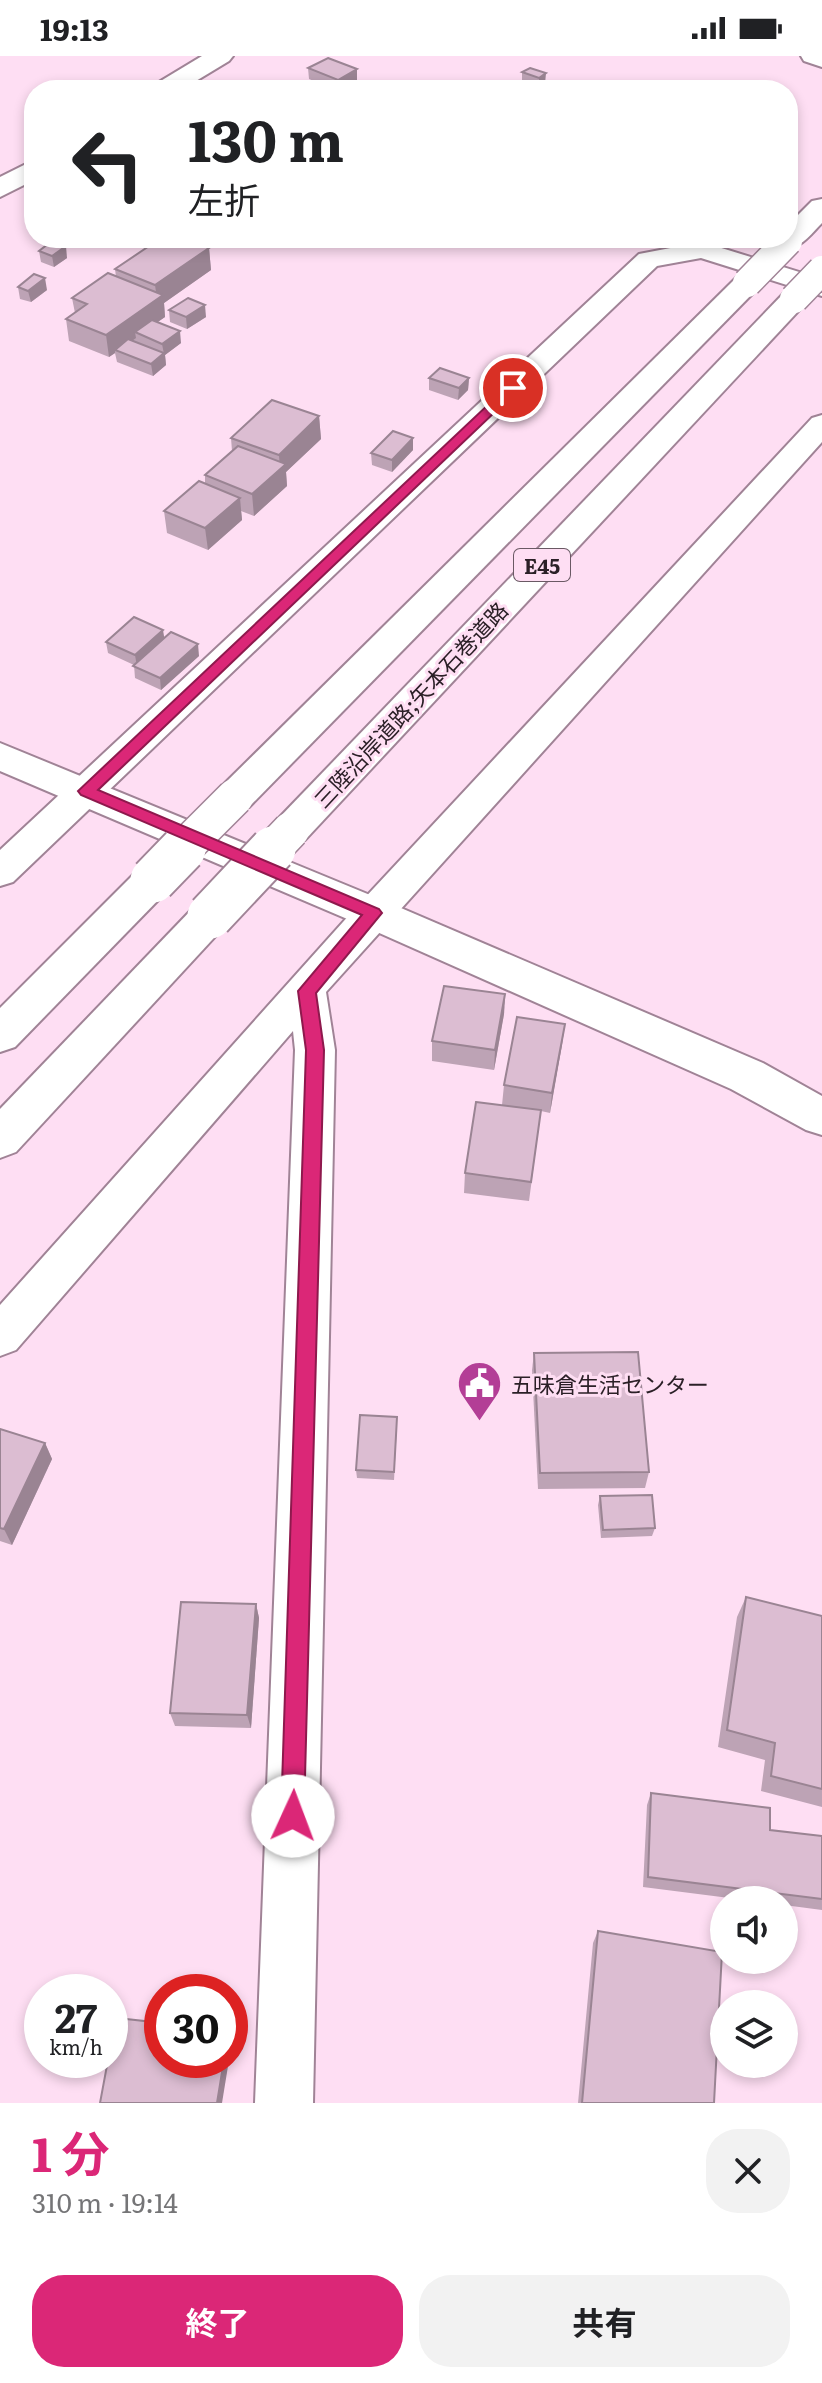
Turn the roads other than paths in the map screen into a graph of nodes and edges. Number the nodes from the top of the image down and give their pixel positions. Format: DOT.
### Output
graph roads {
  1 [pos="812,56"];
  2 [pos="212,57"];
  3 [pos="822,60"];
  4 [pos="178,80"];
  5 [pos="24,174"];
  6 [pos="0,189"];
  7 [pos="822,207"];
  8 [pos="798,231"];
  9 [pos="781,248"];
  10 [pos="822,270"];
  11 [pos="808,294"];
  12 [pos="822,424"];
  13 [pos="0,756"];
  14 [pos="86,791"];
  15 [pos="0,872"];
  16 [pos="373,913"];
  17 [pos="307,991"];
  18 [pos="0,1035"];
  19 [pos="822,1117"];
  20 [pos="0,1139"];
  21 [pos="0,1336"];
  22 [pos="284,2103"];
  1 -- 3 [label="street"];
  2 -- 4 [label="main road"];
  5 -- 6 [label="main road"];
  7 -- 8 [label="main road, E45, bridge"];
  9 -- 18 [label="main road, E45, bridge"];
  10 -- 11 [label="main road, 三陸沿岸道路;矢本石巻道路 / E45, bridge"];
  11 -- 14 [label="street"];
  11 -- 20 [label="main road, 三陸沿岸道路;矢本石巻道路 / E45, bridge"];
  12 -- 16 [label="street"];
  13 -- 14 [label="main road"];
  14 -- 15 [label="street"];
  14 -- 16 [label="main road"];
  16 -- 17 [label="street"];
  16 -- 19 [label="main road"];
  17 -- 21 [label="street"];
  17 -- 22 [label="street"];
}
